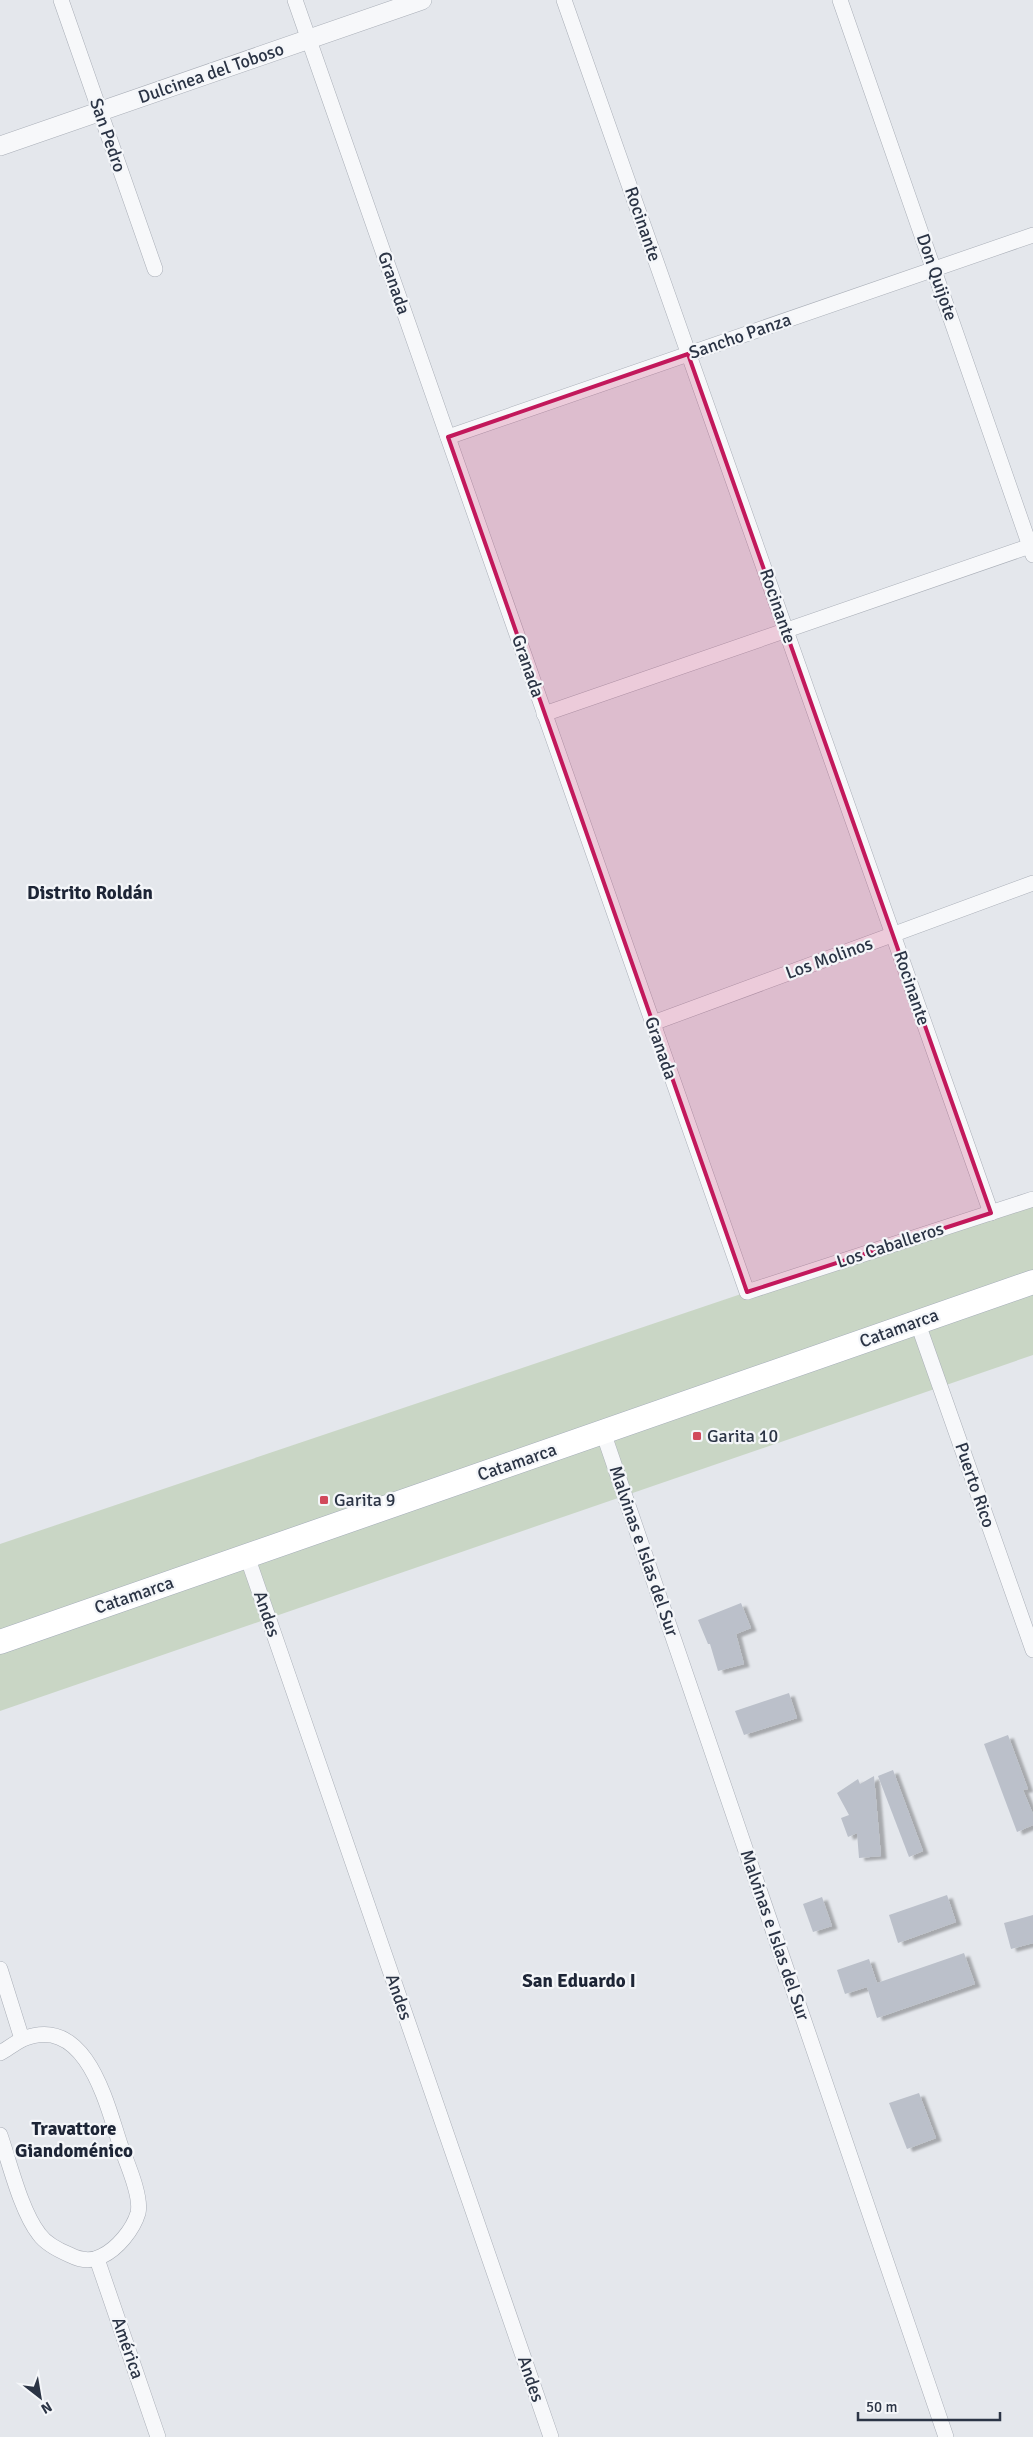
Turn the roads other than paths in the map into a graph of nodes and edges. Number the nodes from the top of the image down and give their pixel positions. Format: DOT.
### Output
graph roads {
  1 [pos="61,0"];
  2 [pos="295,0"];
  3 [pos="422,0"];
  4 [pos="564,0"];
  5 [pos="840,0"];
  6 [pos="308,40"];
  7 [pos="100,112"];
  8 [pos="0,146"];
  9 [pos="1033,234"];
  10 [pos="155,269"];
  11 [pos="934,269"];
  12 [pos="688,354"];
  13 [pos="448,437"];
  14 [pos="1032,548"];
  15 [pos="786,630"];
  16 [pos="544,714"];
  17 [pos="1033,883"];
  18 [pos="894,935"];
  19 [pos="653,1023"];
  20 [pos="1033,1199"];
  21 [pos="991,1213"];
  22 [pos="1033,1282"];
  23 [pos="747,1292"];
  24 [pos="917,1321"];
  25 [pos="603,1432"];
  26 [pos="247,1556"];
  27 [pos="0,1642"];
  28 [pos="1033,1650"];
  29 [pos="0,1969"];
  30 [pos="22,2040"];
  31 [pos="0,2054"];
  32 [pos="0,2135"];
  33 [pos="97,2259"];
  34 [pos="158,2437"];
  35 [pos="551,2437"];
  36 [pos="946,2437"];
  1 -- 7 [label="street, San Pedro"];
  2 -- 6 [label="street, Granada"];
  3 -- 6 [label="street, Dulcinea del Toboso"];
  4 -- 12 [label="street, Rocinante"];
  5 -- 11 [label="street, Don Quijote"];
  6 -- 7 [label="street, Dulcinea del Toboso"];
  6 -- 13 [label="street, Granada"];
  7 -- 8 [label="street, Dulcinea del Toboso"];
  7 -- 10 [label="street, San Pedro"];
  9 -- 11 [label="street, Sancho Panza"];
  11 -- 12 [label="street, Sancho Panza"];
  11 -- 14 [label="street, Don Quijote"];
  12 -- 13 [label="street, Sancho Panza"];
  12 -- 15 [label="street, Rocinante"];
  13 -- 16 [label="street, Granada"];
  14 -- 15 [label="street"];
  15 -- 16 [label="street"];
  15 -- 18 [label="street, Rocinante"];
  16 -- 19 [label="street, Granada"];
  17 -- 18 [label="street, Los Molinos"];
  18 -- 19 [label="street, Los Molinos"];
  18 -- 21 [label="street, Rocinante"];
  19 -- 23 [label="street, Granada"];
  20 -- 21 [label="street, Los Caballeros"];
  21 -- 23 [label="street, Los Caballeros"];
  22 -- 24 [label="main road, Catamarca"];
  24 -- 25 [label="main road, Catamarca"];
  24 -- 28 [label="street, Puerto Rico"];
  25 -- 26 [label="main road, Catamarca"];
  25 -- 36 [label="street, Malvinas e Islas del Sur"];
  26 -- 27 [label="main road, Catamarca"];
  26 -- 35 [label="street, Andes"];
  29 -- 30 [label="street"];
  30 -- 31 [label="street"];
  30 -- 33 [label="street"];
  32 -- 33 [label="street"];
  33 -- 34 [label="street, América"];
}
